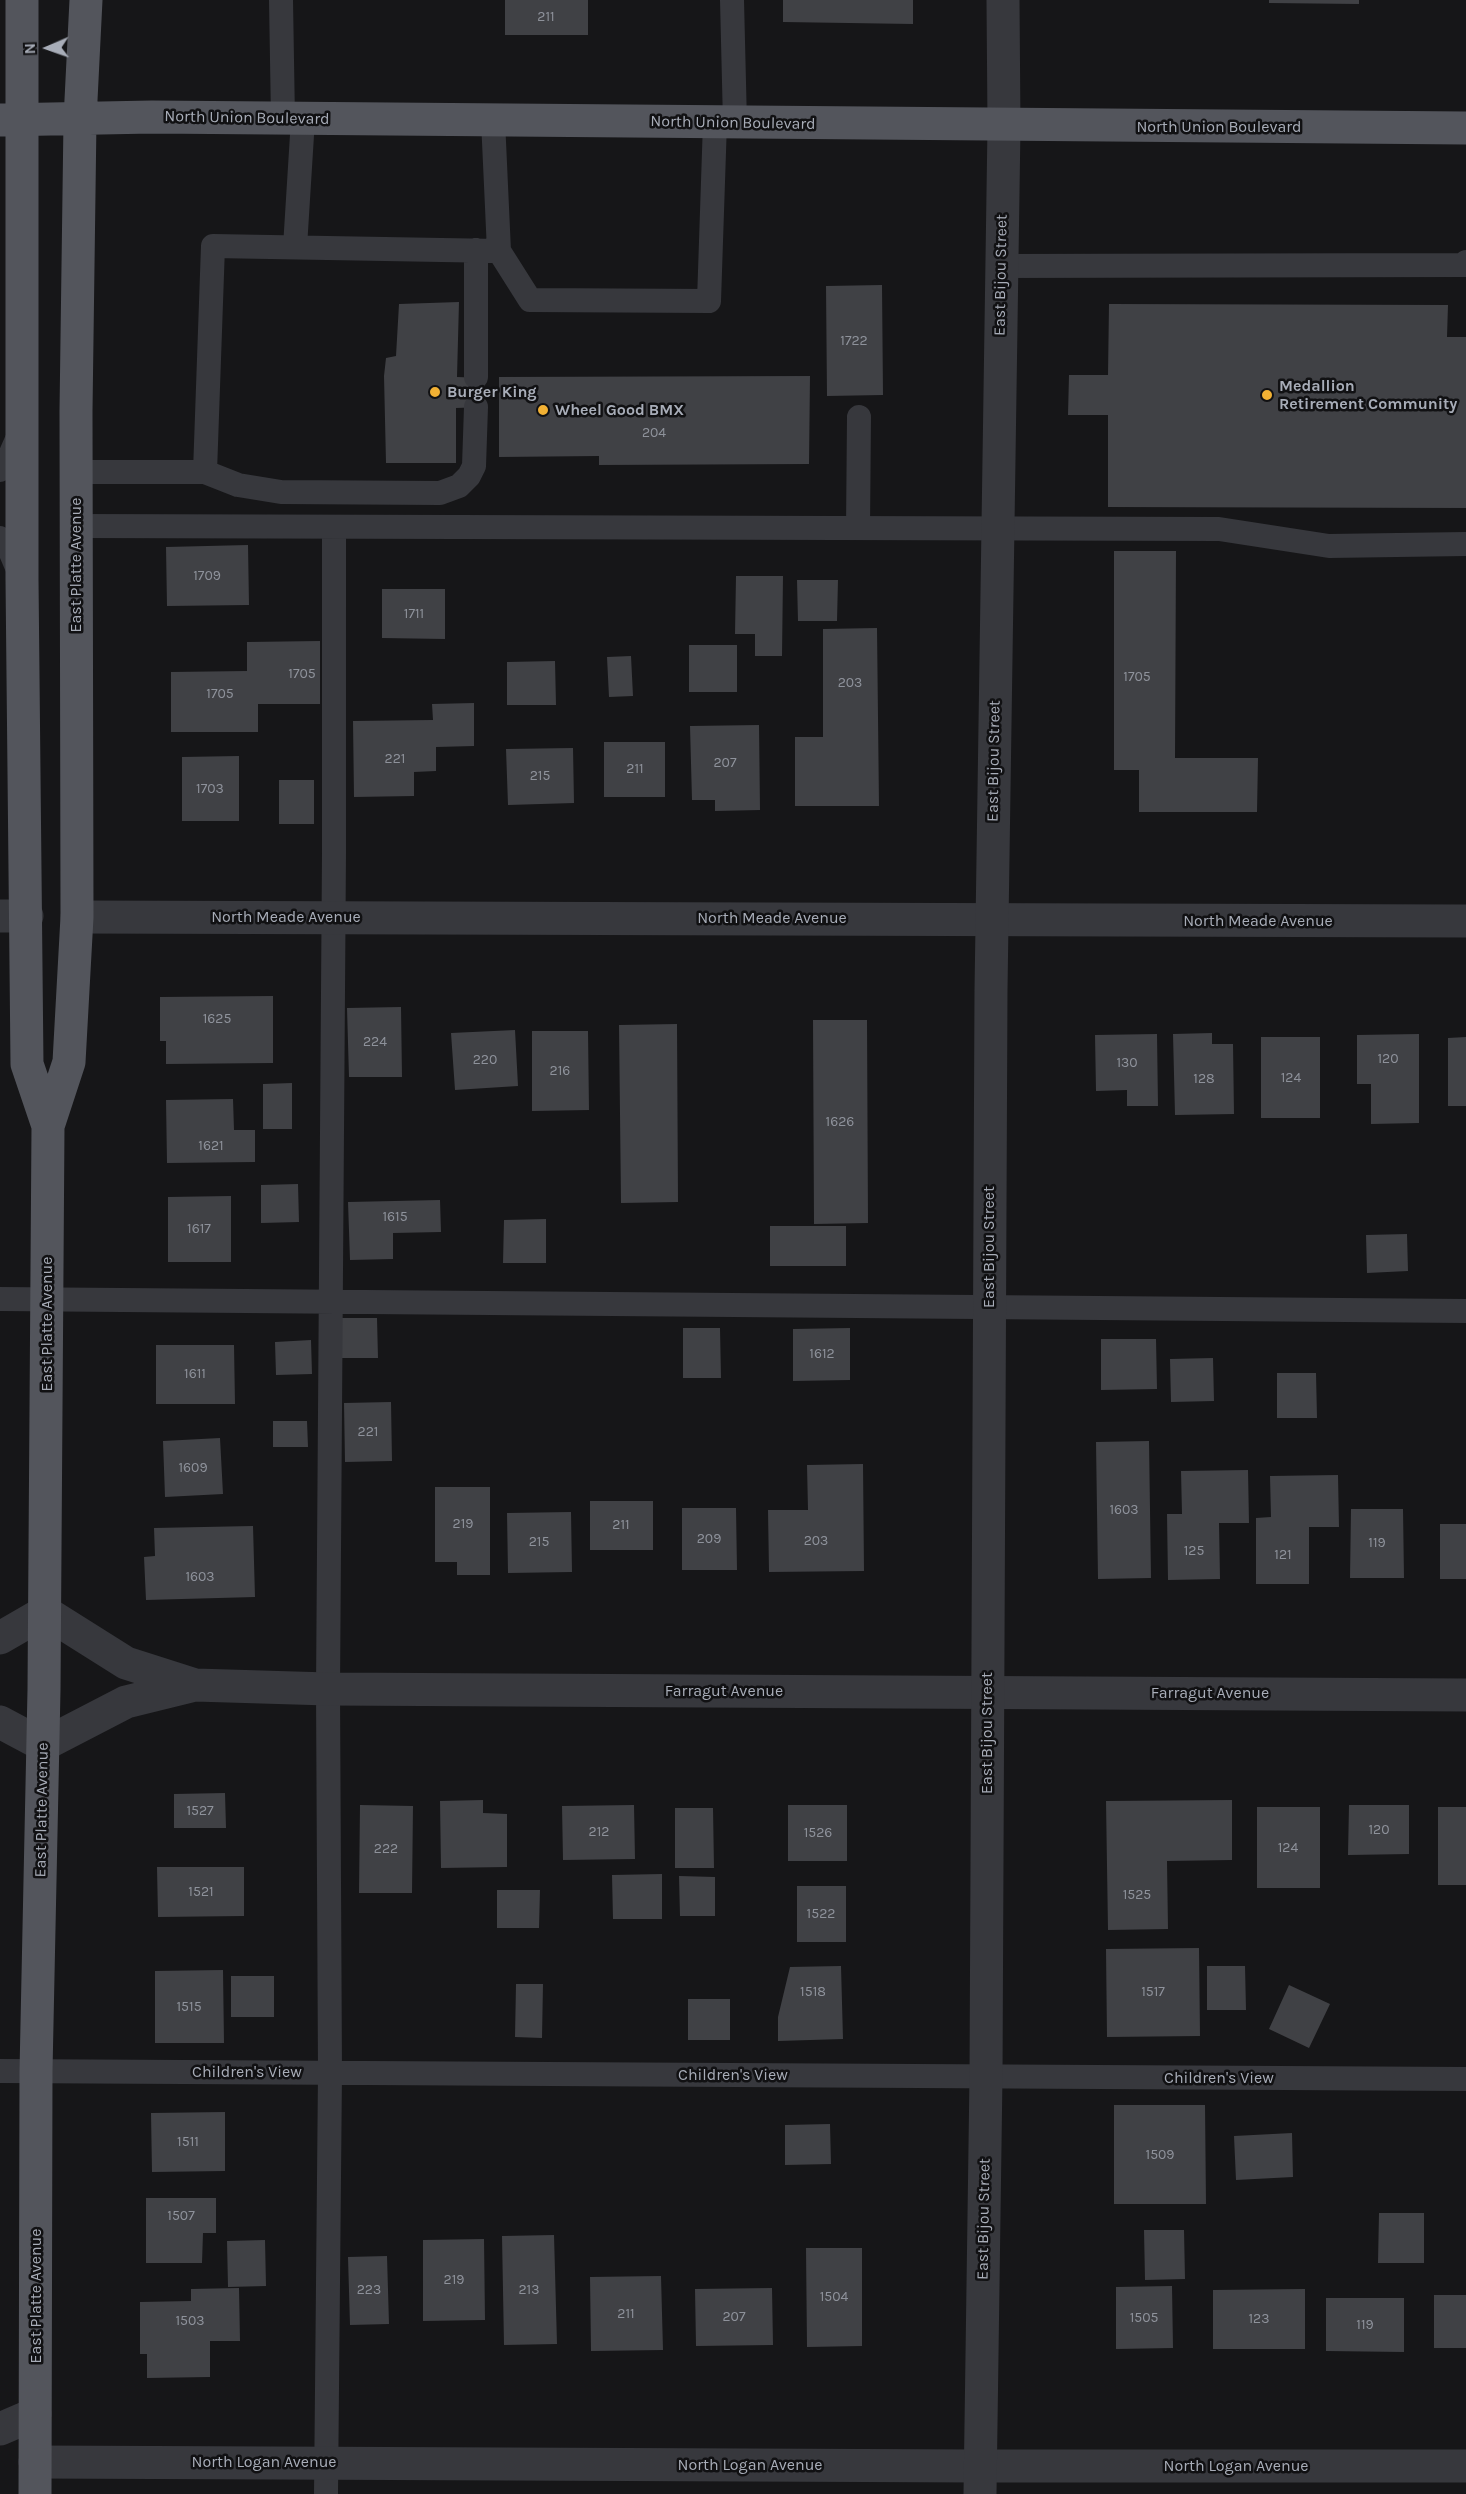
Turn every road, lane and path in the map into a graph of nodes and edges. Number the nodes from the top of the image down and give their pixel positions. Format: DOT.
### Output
graph roads {
  1 [pos="22,0"];
  2 [pos="86,0"];
  3 [pos="281,0"];
  4 [pos="732,0"];
  5 [pos="1003,0"];
  6 [pos="293,119"];
  7 [pos="11,120"];
  8 [pos="80,120"];
  9 [pos="493,120"];
  10 [pos="725,123"];
  11 [pos="1004,126"];
  12 [pos="1466,128"];
  13 [pos="295,247"];
  14 [pos="487,250"];
  15 [pos="1466,262"];
  16 [pos="1002,266"];
  17 [pos="476,378"];
  18 [pos="476,407"];
  19 [pos="859,417"];
  20 [pos="22,430"];
  21 [pos="0,470"];
  22 [pos="76,472"];
  23 [pos="205,472"];
  24 [pos="76,526"];
  25 [pos="334,527"];
  26 [pos="858,528"];
  27 [pos="998,529"];
  28 [pos="0,538"];
  29 [pos="1466,544"];
  30 [pos="22,579"];
  31 [pos="13,916"];
  32 [pos="77,917"];
  33 [pos="334,917"];
  34 [pos="992,920"];
  35 [pos="1466,921"];
  36 [pos="48,1126"];
  37 [pos="0,1299"];
  38 [pos="47,1299"];
  39 [pos="330,1301"];
  40 [pos="988,1306"];
  41 [pos="1466,1311"];
  42 [pos="45,1612"];
  43 [pos="0,1638"];
  44 [pos="195,1685"];
  45 [pos="328,1689"];
  46 [pos="987,1692"];
  47 [pos="1466,1695"];
  48 [pos="0,1722"];
  49 [pos="43,1745"];
  50 [pos="0,2071"];
  51 [pos="36,2071"];
  52 [pos="330,2072"];
  53 [pos="986,2076"];
  54 [pos="1466,2079"];
  55 [pos="35,2414"];
  56 [pos="0,2429"];
  57 [pos="35,2462"];
  58 [pos="326,2462"];
  59 [pos="1466,2466"];
  60 [pos="980,2480"];
  61 [pos="35,2494"];
  62 [pos="326,2494"];
  1 -- 7 [label="main road, East Platte Avenue"];
  2 -- 8 [label="main road, East Platte Avenue"];
  3 -- 6 [label="lane"];
  4 -- 10 [label="lane"];
  5 -- 11 [label="street, East Bijou Street"];
  6 -- 8 [label="main road, North Union Boulevard"];
  6 -- 9 [label="main road, North Union Boulevard"];
  6 -- 13 [label="lane"];
  7 -- 8 [label="main road, North Union Boulevard"];
  7 -- 20 [label="main road, East Platte Avenue"];
  8 -- 22 [label="main road, East Platte Avenue"];
  9 -- 10 [label="main road, North Union Boulevard"];
  9 -- 14 [label="lane"];
  10 -- 11 [label="main road, North Union Boulevard"];
  10 -- 14 [label="lane"];
  11 -- 12 [label="main road, North Union Boulevard"];
  11 -- 16 [label="street, East Bijou Street"];
  13 -- 14 [label="lane"];
  13 -- 23 [label="lane"];
  14 -- 17 [label="lane"];
  15 -- 16 [label="lane"];
  16 -- 27 [label="street, East Bijou Street"];
  18 -- 23 [label="lane"];
  19 -- 26 [label="lane"];
  20 -- 21 [label="lane"];
  20 -- 30 [label="main road, East Platte Avenue"];
  22 -- 23 [label="lane"];
  22 -- 24 [label="main road, East Platte Avenue"];
  24 -- 25 [label="lane"];
  24 -- 32 [label="main road, East Platte Avenue"];
  25 -- 26 [label="lane"];
  25 -- 33 [label="lane"];
  26 -- 27 [label="lane"];
  27 -- 29 [label="lane"];
  27 -- 34 [label="street, East Bijou Street"];
  28 -- 30 [label="lane"];
  30 -- 31 [label="main road, East Platte Avenue"];
  31 -- 36 [label="main road, East Platte Avenue"];
  32 -- 33 [label="street, North Meade Avenue"];
  32 -- 36 [label="main road, East Platte Avenue"];
  33 -- 34 [label="street, North Meade Avenue"];
  33 -- 39 [label="lane"];
  34 -- 35 [label="street, North Meade Avenue"];
  34 -- 40 [label="street, East Bijou Street"];
  36 -- 38 [label="main road, East Platte Avenue"];
  37 -- 38 [label="lane"];
  38 -- 39 [label="lane"];
  38 -- 42 [label="main road, East Platte Avenue"];
  39 -- 40 [label="lane"];
  39 -- 45 [label="lane"];
  40 -- 41 [label="lane"];
  40 -- 46 [label="street, East Bijou Street"];
  42 -- 43 [label="street"];
  42 -- 44 [label="street"];
  42 -- 49 [label="main road, East Platte Avenue"];
  44 -- 45 [label="street, Farragut Avenue"];
  44 -- 49 [label="street, Farragut Avenue"];
  45 -- 46 [label="street, Farragut Avenue"];
  45 -- 52 [label="lane"];
  46 -- 47 [label="street, Farragut Avenue"];
  46 -- 53 [label="street, East Bijou Street"];
  48 -- 49 [label="street"];
  49 -- 51 [label="main road, East Platte Avenue"];
  50 -- 51 [label="lane, Children's View"];
  51 -- 52 [label="lane, Children's View"];
  51 -- 55 [label="main road, East Platte Avenue"];
  52 -- 53 [label="lane, Children's View"];
  52 -- 58 [label="lane"];
  53 -- 54 [label="lane, Children's View"];
  53 -- 60 [label="street, East Bijou Street"];
  55 -- 56 [label="street"];
  55 -- 57 [label="main road, East Platte Avenue"];
  57 -- 58 [label="street, North Logan Avenue"];
  57 -- 61 [label="main road, East Platte Avenue"];
  58 -- 60 [label="street, North Logan Avenue"];
  58 -- 62 [label="lane"];
  59 -- 60 [label="street, North Logan Avenue"];
}
